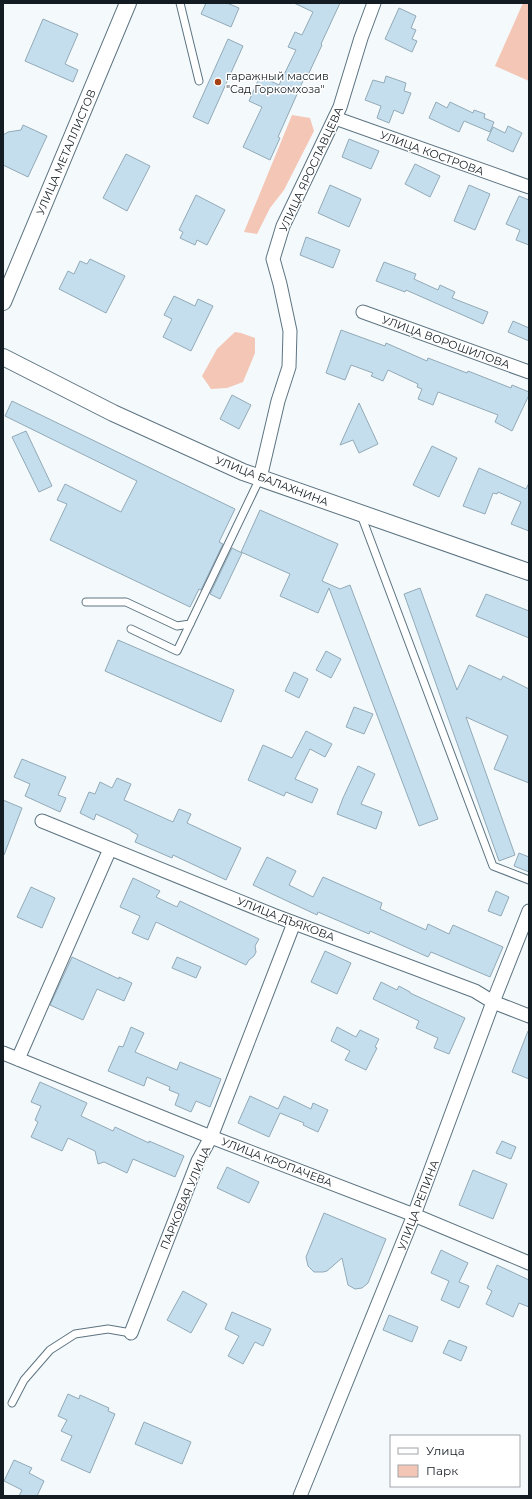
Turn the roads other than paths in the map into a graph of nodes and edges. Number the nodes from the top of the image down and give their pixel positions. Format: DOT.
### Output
graph roads {
  1 [pos="128,3"];
  2 [pos="180,3"];
  3 [pos="374,3"];
  4 [pos="199,81"];
  5 [pos="335,118"];
  6 [pos="529,187"];
  7 [pos="3,302"];
  8 [pos="363,312"];
  9 [pos="3,357"];
  10 [pos="529,372"];
  11 [pos="260,478"];
  12 [pos="361,513"];
  13 [pos="529,572"];
  14 [pos="86,602"];
  15 [pos="190,624"];
  16 [pos="131,629"];
  17 [pos="42,821"];
  18 [pos="110,849"];
  19 [pos="529,880"];
  20 [pos="529,911"];
  21 [pos="294,923"];
  22 [pos="493,1002"];
  23 [pos="529,1016"];
  24 [pos="3,1053"];
  25 [pos="18,1059"];
  26 [pos="211,1137"];
  27 [pos="414,1215"];
  28 [pos="529,1263"];
  29 [pos="131,1333"];
  30 [pos="12,1403"];
  31 [pos="300,1496"];
  1 -- 7 [label="street, УЛИЦА МЕТАЛЛИСТОВ"];
  2 -- 4 [label="lane"];
  3 -- 5 [label="street, УЛИЦА ЯРОСЛАВЦЕВА"];
  5 -- 6 [label="street, УЛИЦА КОСТРОВА"];
  5 -- 11 [label="street, УЛИЦА ЯРОСЛАВЦЕВА"];
  8 -- 10 [label="street, УЛИЦА ВОРОШИЛОВА"];
  9 -- 11 [label="street, УЛИЦА БАЛАХНИНА"];
  11 -- 12 [label="street, УЛИЦА БАЛАХНИНА"];
  11 -- 15 [label="lane"];
  12 -- 13 [label="street, УЛИЦА БАЛАХНИНА"];
  12 -- 19 [label="lane"];
  14 -- 15 [label="lane"];
  15 -- 16 [label="lane"];
  17 -- 18 [label="street, УЛИЦА ДЪЯКОВА"];
  18 -- 21 [label="street, УЛИЦА ДЪЯКОВА"];
  18 -- 25 [label="street"];
  20 -- 22 [label="street, УЛИЦА РЕПИНА"];
  21 -- 22 [label="street, УЛИЦА ДЪЯКОВА"];
  21 -- 26 [label="street, ПАРКОВАЯ УЛИЦА"];
  22 -- 23 [label="street, УЛИЦА ДЪЯКОВА"];
  22 -- 27 [label="street, УЛИЦА РЕПИНА"];
  24 -- 25 [label="street, УЛИЦА КРОПАЧЕВА"];
  25 -- 26 [label="street, УЛИЦА КРОПАЧЕВА"];
  26 -- 27 [label="street, УЛИЦА КРОПАЧЕВА"];
  26 -- 29 [label="street, ПАРКОВАЯ УЛИЦА"];
  27 -- 28 [label="street, УЛИЦА КРОПАЧЕВА"];
  27 -- 31 [label="street, УЛИЦА РЕПИНА"];
  29 -- 30 [label="lane, ПАРКОВАЯ УЛИЦА"];
}
